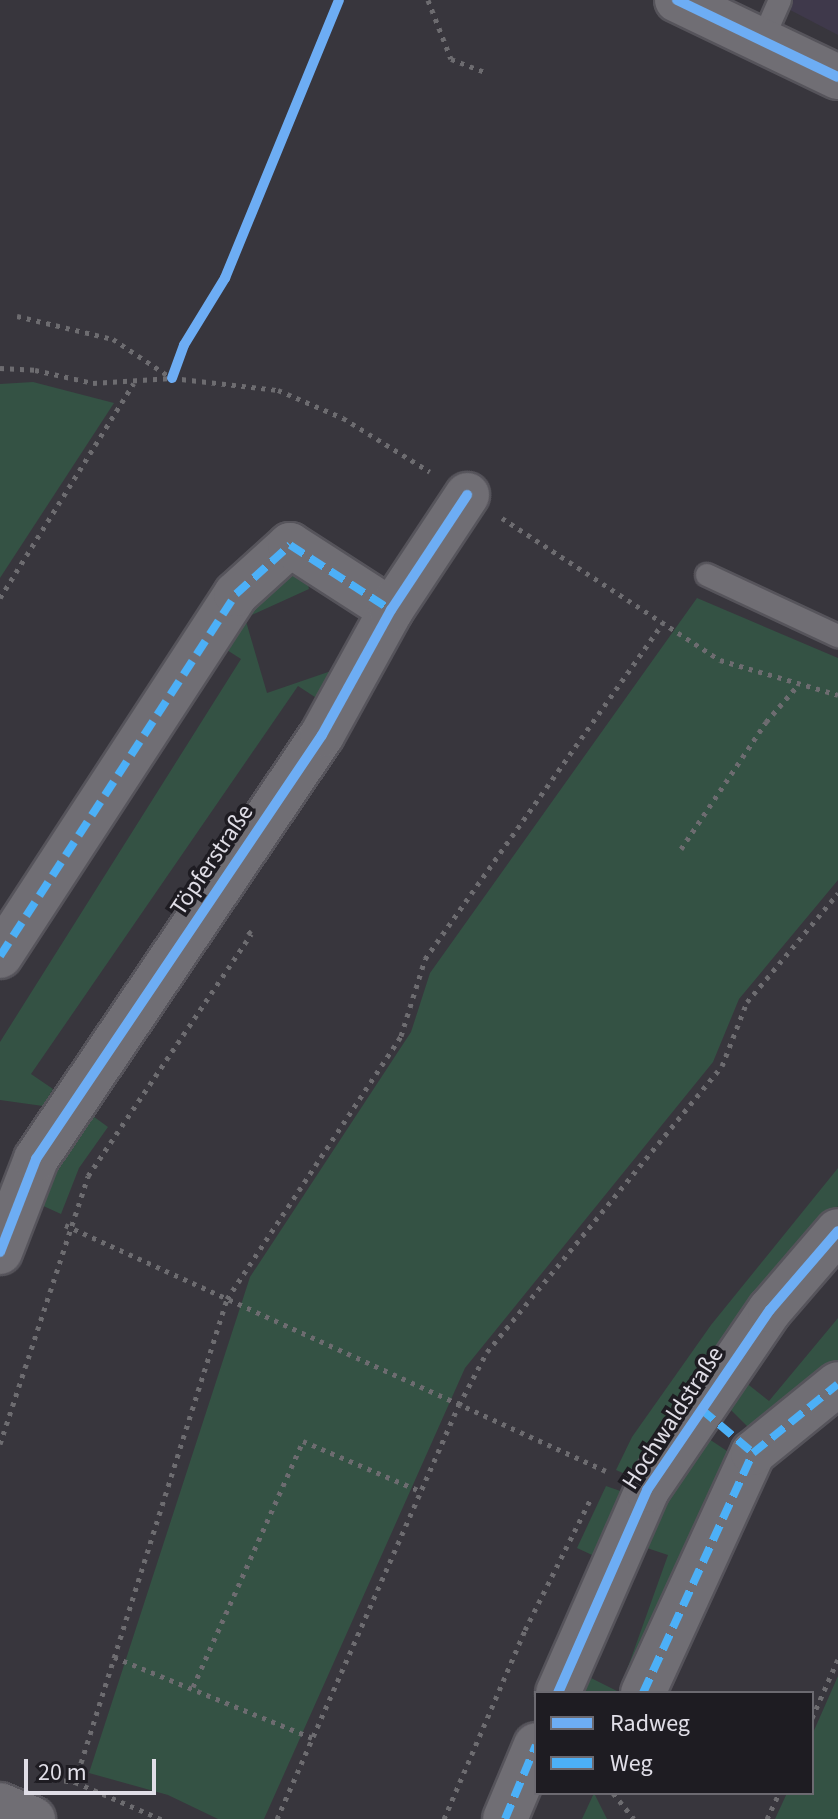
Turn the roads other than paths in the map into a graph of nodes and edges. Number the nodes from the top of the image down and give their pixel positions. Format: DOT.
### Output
graph roads {
  1 [pos="677,0"];
  2 [pos="780,0"];
  3 [pos="762,41"];
  4 [pos="838,77"];
  5 [pos="467,495"];
  6 [pos="707,575"];
  7 [pos="391,610"];
  8 [pos="838,636"];
  9 [pos="0,956"];
  10 [pos="838,1231"];
  11 [pos="0,1252"];
  12 [pos="838,1384"];
  13 [pos="701,1409"];
  14 [pos="753,1453"];
  15 [pos="559,1691"];
  16 [pos="644,1691"];
  17 [pos="0,1805"];
  18 [pos="33,1819"];
  1 -- 3 [label="street"];
  2 -- 3 [label="lane"];
  3 -- 4 [label="street"];
  5 -- 7 [label="street, Töpferstraße"];
  6 -- 8 [label="lane"];
  7 -- 9 [label="street"];
  7 -- 11 [label="street, Töpferstraße"];
  10 -- 13 [label="street, Hochwaldstraße"];
  12 -- 14 [label="street"];
  13 -- 14 [label="street"];
  13 -- 15 [label="street, Hochwaldstraße"];
  14 -- 16 [label="street"];
  17 -- 18 [label="street"];
}
